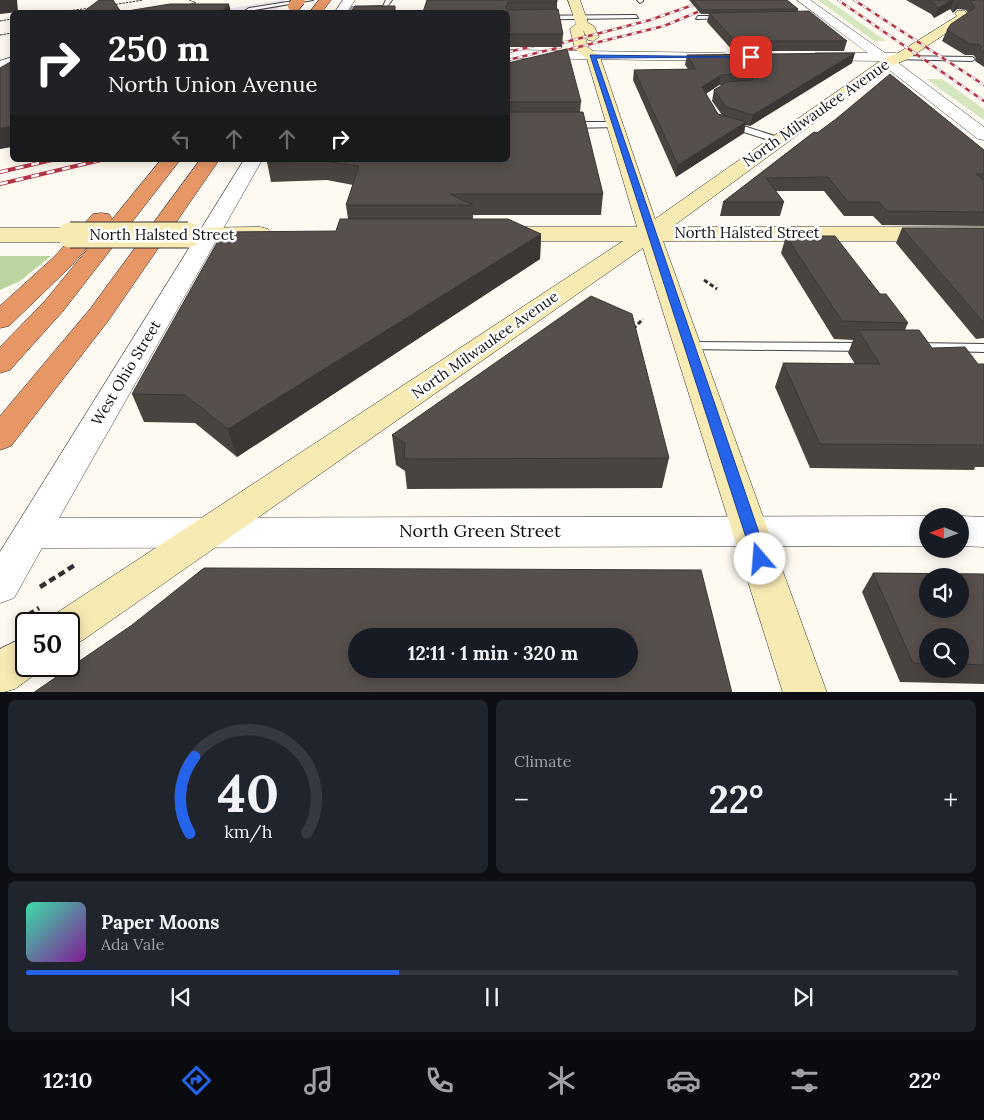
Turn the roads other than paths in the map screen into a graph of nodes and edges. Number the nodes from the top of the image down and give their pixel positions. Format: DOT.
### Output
graph roads {
  1 [pos="310,0"];
  2 [pos="389,0"];
  3 [pos="574,0"];
  4 [pos="803,0"];
  5 [pos="973,4"];
  6 [pos="345,7"];
  7 [pos="257,10"];
  8 [pos="636,17"];
  9 [pos="812,17"];
  10 [pos="826,17"];
  11 [pos="510,18"];
  12 [pos="698,18"];
  13 [pos="737,18"];
  14 [pos="581,21"];
  15 [pos="510,54"];
  16 [pos="964,54"];
  17 [pos="592,57"];
  18 [pos="741,57"];
  19 [pos="800,57"];
  20 [pos="510,59"];
  21 [pos="893,59"];
  22 [pos="972,59"];
  23 [pos="720,122"];
  24 [pos="556,125"];
  25 [pos="615,125"];
  26 [pos="981,130"];
  27 [pos="778,140"];
  28 [pos="151,162"];
  29 [pos="169,162"];
  30 [pos="209,162"];
  31 [pos="252,162"];
  32 [pos="650,233"];
  33 [pos="198,234"];
  34 [pos="277,234"];
  35 [pos="486,234"];
  36 [pos="984,234"];
  37 [pos="0,235"];
  38 [pos="0,320"];
  39 [pos="688,346"];
  40 [pos="984,348"];
  41 [pos="0,364"];
  42 [pos="0,438"];
  43 [pos="751,530"];
  44 [pos="919,531"];
  45 [pos="32,532"];
  46 [pos="207,532"];
  47 [pos="969,532"];
  48 [pos="984,532"];
  49 [pos="0,586"];
  50 [pos="80,619"];
  51 [pos="15,664"];
  52 [pos="0,674"];
  53 [pos="805,692"];
  1 -- 7 [label="lane"];
  2 -- 6 [label="lane"];
  3 -- 14 [label="main road"];
  4 -- 10 [label="street"];
  5 -- 21 [label="main road, North Milwaukee Avenue"];
  8 -- 14 [label="lane"];
  9 -- 10 [label="lane"];
  10 -- 21 [label="street"];
  11 -- 14 [label="lane"];
  12 -- 13 [label="lane"];
  14 -- 17 [label="main road"];
  15 -- 17 [label="street"];
  16 -- 21 [label="lane"];
  17 -- 18 [label="street"];
  17 -- 20 [label="street"];
  17 -- 25 [label="main road"];
  19 -- 21 [label="street"];
  21 -- 22 [label="lane"];
  21 -- 26 [label="street"];
  21 -- 27 [label="main road, North Milwaukee Avenue"];
  23 -- 27 [label="lane"];
  24 -- 25 [label="lane"];
  25 -- 32 [label="main road"];
  27 -- 32 [label="main road, North Milwaukee Avenue"];
  28 -- 38 [label="highway"];
  29 -- 41 [label="highway"];
  30 -- 42 [label="highway"];
  31 -- 33 [label="street, West Ohio Street"];
  32 -- 35 [label="main road, North Halsted Street"];
  32 -- 36 [label="main road, North Halsted Street"];
  32 -- 39 [label="main road"];
  32 -- 46 [label="main road, North Milwaukee Avenue"];
  33 -- 34 [label="main road, North Halsted Street"];
  33 -- 37 [label="main road, North Halsted Street, bridge"];
  33 -- 45 [label="street, West Ohio Street"];
  39 -- 40 [label="lane"];
  39 -- 43 [label="main road"];
  43 -- 44 [label="street, North Green Street"];
  43 -- 46 [label="street, North Green Street"];
  43 -- 53 [label="main road"];
  45 -- 46 [label="street, North Green Street"];
  45 -- 49 [label="street, West Ohio Street"];
  46 -- 50 [label="main road, North Milwaukee Avenue"];
  47 -- 48 [label="street"];
  51 -- 52 [label="main road"];
}
